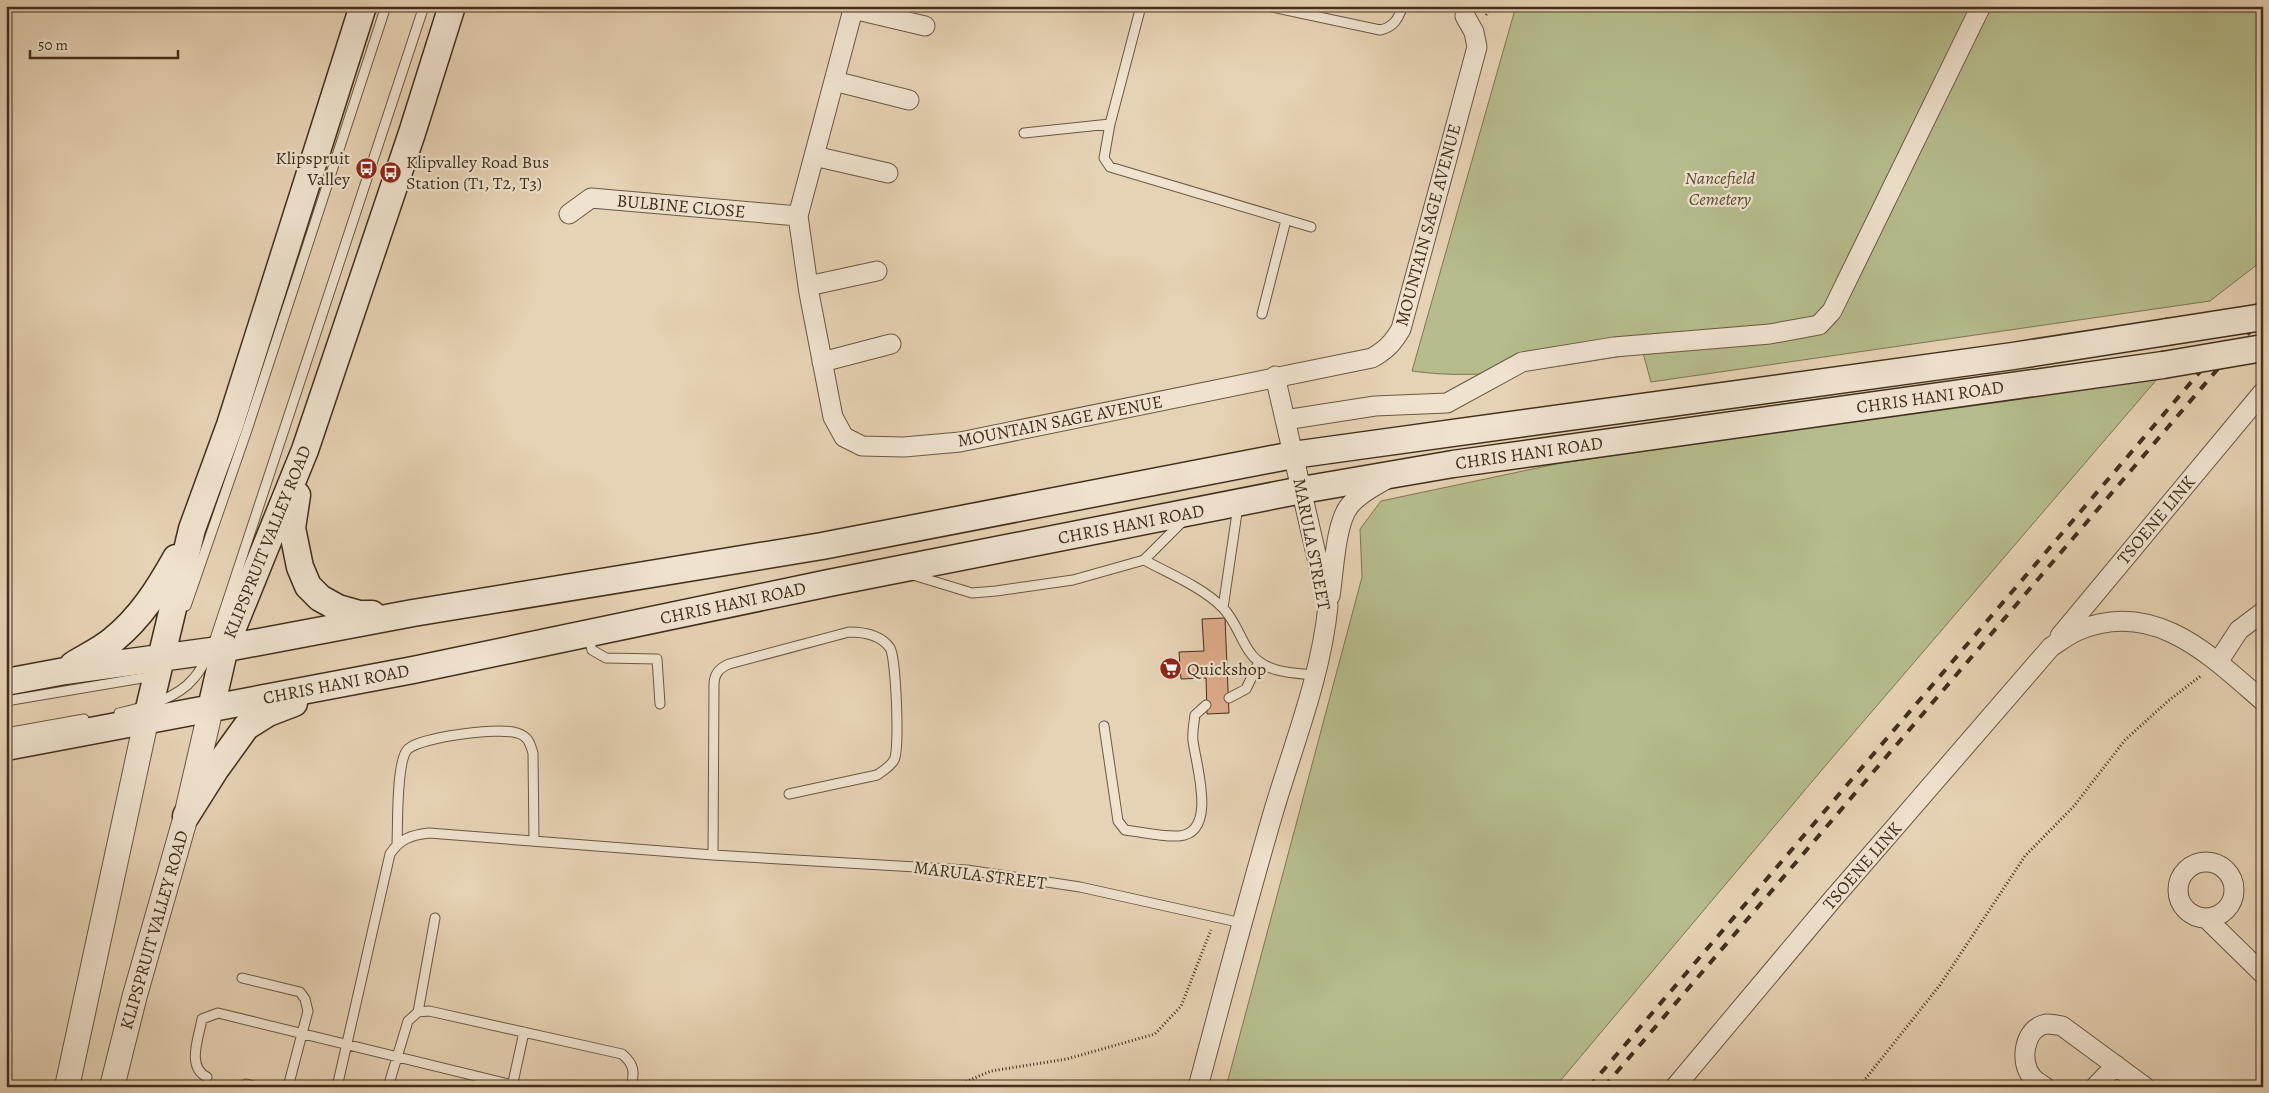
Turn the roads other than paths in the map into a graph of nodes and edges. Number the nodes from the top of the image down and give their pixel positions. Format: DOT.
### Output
graph roads {
  1 [pos="363,6"];
  2 [pos="386,6"];
  3 [pos="424,6"];
  4 [pos="452,6"];
  5 [pos="1141,6"];
  6 [pos="1267,6"];
  7 [pos="1403,6"];
  8 [pos="1981,6"];
  9 [pos="853,8"];
  10 [pos="1465,16"];
  11 [pos="925,26"];
  12 [pos="834,81"];
  13 [pos="909,100"];
  14 [pos="1110,124"];
  15 [pos="1024,133"];
  16 [pos="814,156"];
  17 [pos="888,173"];
  18 [pos="569,214"];
  19 [pos="798,216"];
  20 [pos="1286,220"];
  21 [pos="1311,227"];
  22 [pos="878,271"];
  23 [pos="808,286"];
  24 [pos="1262,314"];
  25 [pos="2263,317"];
  26 [pos="891,344"];
  27 [pos="2263,348"];
  28 [pos="822,362"];
  29 [pos="1275,376"];
  30 [pos="2262,393"];
  31 [pos="1285,420"];
  32 [pos="305,450"];
  33 [pos="1293,454"];
  34 [pos="1395,474"];
  35 [pos="1302,490"];
  36 [pos="1238,503"];
  37 [pos="1191,512"];
  38 [pos="192,529"];
  39 [pos="1144,560"];
  40 [pos="901,570"];
  41 [pos="1328,606"];
  42 [pos="1223,608"];
  43 [pos="2263,612"];
  44 [pos="413,613"];
  45 [pos="182,617"];
  46 [pos="587,634"];
  47 [pos="2051,647"];
  48 [pos="218,649"];
  49 [pos="166,659"];
  50 [pos="1259,662"];
  51 [pos="2218,662"];
  52 [pos="64,671"];
  53 [pos="1315,675"];
  54 [pos="6,682"];
  55 [pos="336,685"];
  56 [pos="1229,698"];
  57 [pos="6,701"];
  58 [pos="2263,701"];
  59 [pos="660,704"];
  60 [pos="1206,705"];
  61 [pos="211,708"];
  62 [pos="148,713"];
  63 [pos="106,715"];
  64 [pos="92,718"];
  65 [pos="1104,726"];
  66 [pos="6,733"];
  67 [pos="6,747"];
  68 [pos="789,794"];
  69 [pos="186,816"];
  70 [pos="534,841"];
  71 [pos="397,844"];
  72 [pos="713,855"];
  73 [pos="435,918"];
  74 [pos="2207,919"];
  75 [pos="1242,923"];
  76 [pos="2263,974"];
  77 [pos="242,978"];
  78 [pos="418,1012"];
  79 [pos="524,1032"];
  80 [pos="302,1033"];
  81 [pos="348,1044"];
  82 [pos="396,1056"];
  83 [pos="2116,1065"];
  84 [pos="207,1077"];
  85 [pos="246,1084"];
  86 [pos="515,1086"];
  87 [pos="67,1087"];
  88 [pos="112,1087"];
  89 [pos="257,1087"];
  90 [pos="288,1087"];
  91 [pos="337,1087"];
  92 [pos="388,1087"];
  93 [pos="631,1087"];
  94 [pos="1198,1087"];
  95 [pos="1675,1087"];
  96 [pos="2045,1087"];
  97 [pos="2094,1087"];
  98 [pos="2145,1087"];
  1 -- 38 [label="main road"];
  2 -- 45 [label="lane"];
  3 -- 48 [label="lane, KLIPSPRUIT VALLEY ROAD"];
  4 -- 32 [label="main road, KLIPSPRUIT VALLEY ROAD"];
  5 -- 14 [label="lane"];
  6 -- 7 [label="lane"];
  8 -- 31 [label="street"];
  9 -- 11 [label="street"];
  9 -- 12 [label="street"];
  10 -- 29 [label="street, MOUNTAIN SAGE AVENUE"];
  12 -- 13 [label="street"];
  12 -- 16 [label="street"];
  14 -- 15 [label="lane"];
  14 -- 20 [label="lane"];
  16 -- 17 [label="street"];
  16 -- 19 [label="street"];
  18 -- 19 [label="street, BULBINE CLOSE"];
  19 -- 23 [label="street"];
  20 -- 21 [label="lane"];
  20 -- 24 [label="lane"];
  22 -- 23 [label="street"];
  23 -- 28 [label="street"];
  25 -- 33 [label="main road, CHRIS HANI ROAD, bridge"];
  26 -- 28 [label="street"];
  27 -- 34 [label="main road, CHRIS HANI ROAD, bridge"];
  28 -- 29 [label="street, MOUNTAIN SAGE AVENUE"];
  29 -- 31 [label="street"];
  30 -- 47 [label="street, TSOENE LINK"];
  31 -- 33 [label="street"];
  32 -- 44 [label="main road"];
  32 -- 48 [label="main road, KLIPSPRUIT VALLEY ROAD"];
  33 -- 35 [label="street, MARULA STREET"];
  33 -- 44 [label="main road, CHRIS HANI ROAD"];
  34 -- 35 [label="main road, CHRIS HANI ROAD"];
  34 -- 41 [label="street"];
  35 -- 36 [label="main road, CHRIS HANI ROAD"];
  35 -- 41 [label="street, MARULA STREET"];
  36 -- 37 [label="main road, CHRIS HANI ROAD"];
  36 -- 42 [label="lane"];
  37 -- 39 [label="lane"];
  37 -- 40 [label="main road, CHRIS HANI ROAD"];
  38 -- 49 [label="main road"];
  38 -- 52 [label="main road"];
  39 -- 40 [label="lane"];
  39 -- 42 [label="lane"];
  40 -- 46 [label="main road, CHRIS HANI ROAD"];
  41 -- 53 [label="street, MARULA STREET"];
  42 -- 50 [label="lane"];
  43 -- 51 [label="street"];
  44 -- 48 [label="main road, CHRIS HANI ROAD"];
  46 -- 55 [label="main road, CHRIS HANI ROAD"];
  46 -- 59 [label="lane"];
  47 -- 51 [label="street, TSOENE LINK"];
  47 -- 95 [label="street, TSOENE LINK"];
  48 -- 49 [label="main road, CHRIS HANI ROAD"];
  48 -- 61 [label="main road, KLIPSPRUIT VALLEY ROAD"];
  48 -- 62 [label="lane, KLIPSPRUIT VALLEY ROAD"];
  49 -- 52 [label="main road, CHRIS HANI ROAD"];
  49 -- 57 [label="lane, CHRIS HANI ROAD"];
  49 -- 62 [label="main road"];
  50 -- 53 [label="lane"];
  50 -- 56 [label="lane"];
  51 -- 58 [label="street, TSOENE LINK"];
  52 -- 54 [label="main road, CHRIS HANI ROAD"];
  53 -- 75 [label="street, MARULA STREET"];
  55 -- 61 [label="main road, CHRIS HANI ROAD"];
  55 -- 69 [label="main road"];
  60 -- 65 [label="lane"];
  61 -- 62 [label="main road, CHRIS HANI ROAD"];
  61 -- 69 [label="street, KLIPSPRUIT VALLEY ROAD"];
  62 -- 63 [label="lane, CHRIS HANI ROAD"];
  62 -- 67 [label="main road, CHRIS HANI ROAD"];
  62 -- 87 [label="street"];
  64 -- 66 [label="lane"];
  68 -- 72 [label="lane"];
  69 -- 88 [label="street, KLIPSPRUIT VALLEY ROAD"];
  70 -- 71 [label="lane, MARULA STREET"];
  70 -- 71 [label="lane"];
  70 -- 72 [label="lane, MARULA STREET"];
  71 -- 81 [label="lane"];
  72 -- 75 [label="lane, MARULA STREET"];
  73 -- 78 [label="lane"];
  74 -- 76 [label="street"];
  75 -- 94 [label="street, MARULA STREET"];
  77 -- 80 [label="lane"];
  78 -- 79 [label="lane"];
  78 -- 82 [label="lane"];
  79 -- 86 [label="lane"];
  79 -- 93 [label="lane"];
  80 -- 81 [label="lane"];
  80 -- 84 [label="lane"];
  80 -- 90 [label="lane"];
  81 -- 82 [label="lane"];
  81 -- 91 [label="lane"];
  82 -- 86 [label="lane"];
  82 -- 92 [label="lane"];
  83 -- 96 [label="street"];
  83 -- 97 [label="street"];
  83 -- 98 [label="street"];
  85 -- 89 [label="lane"];
}
